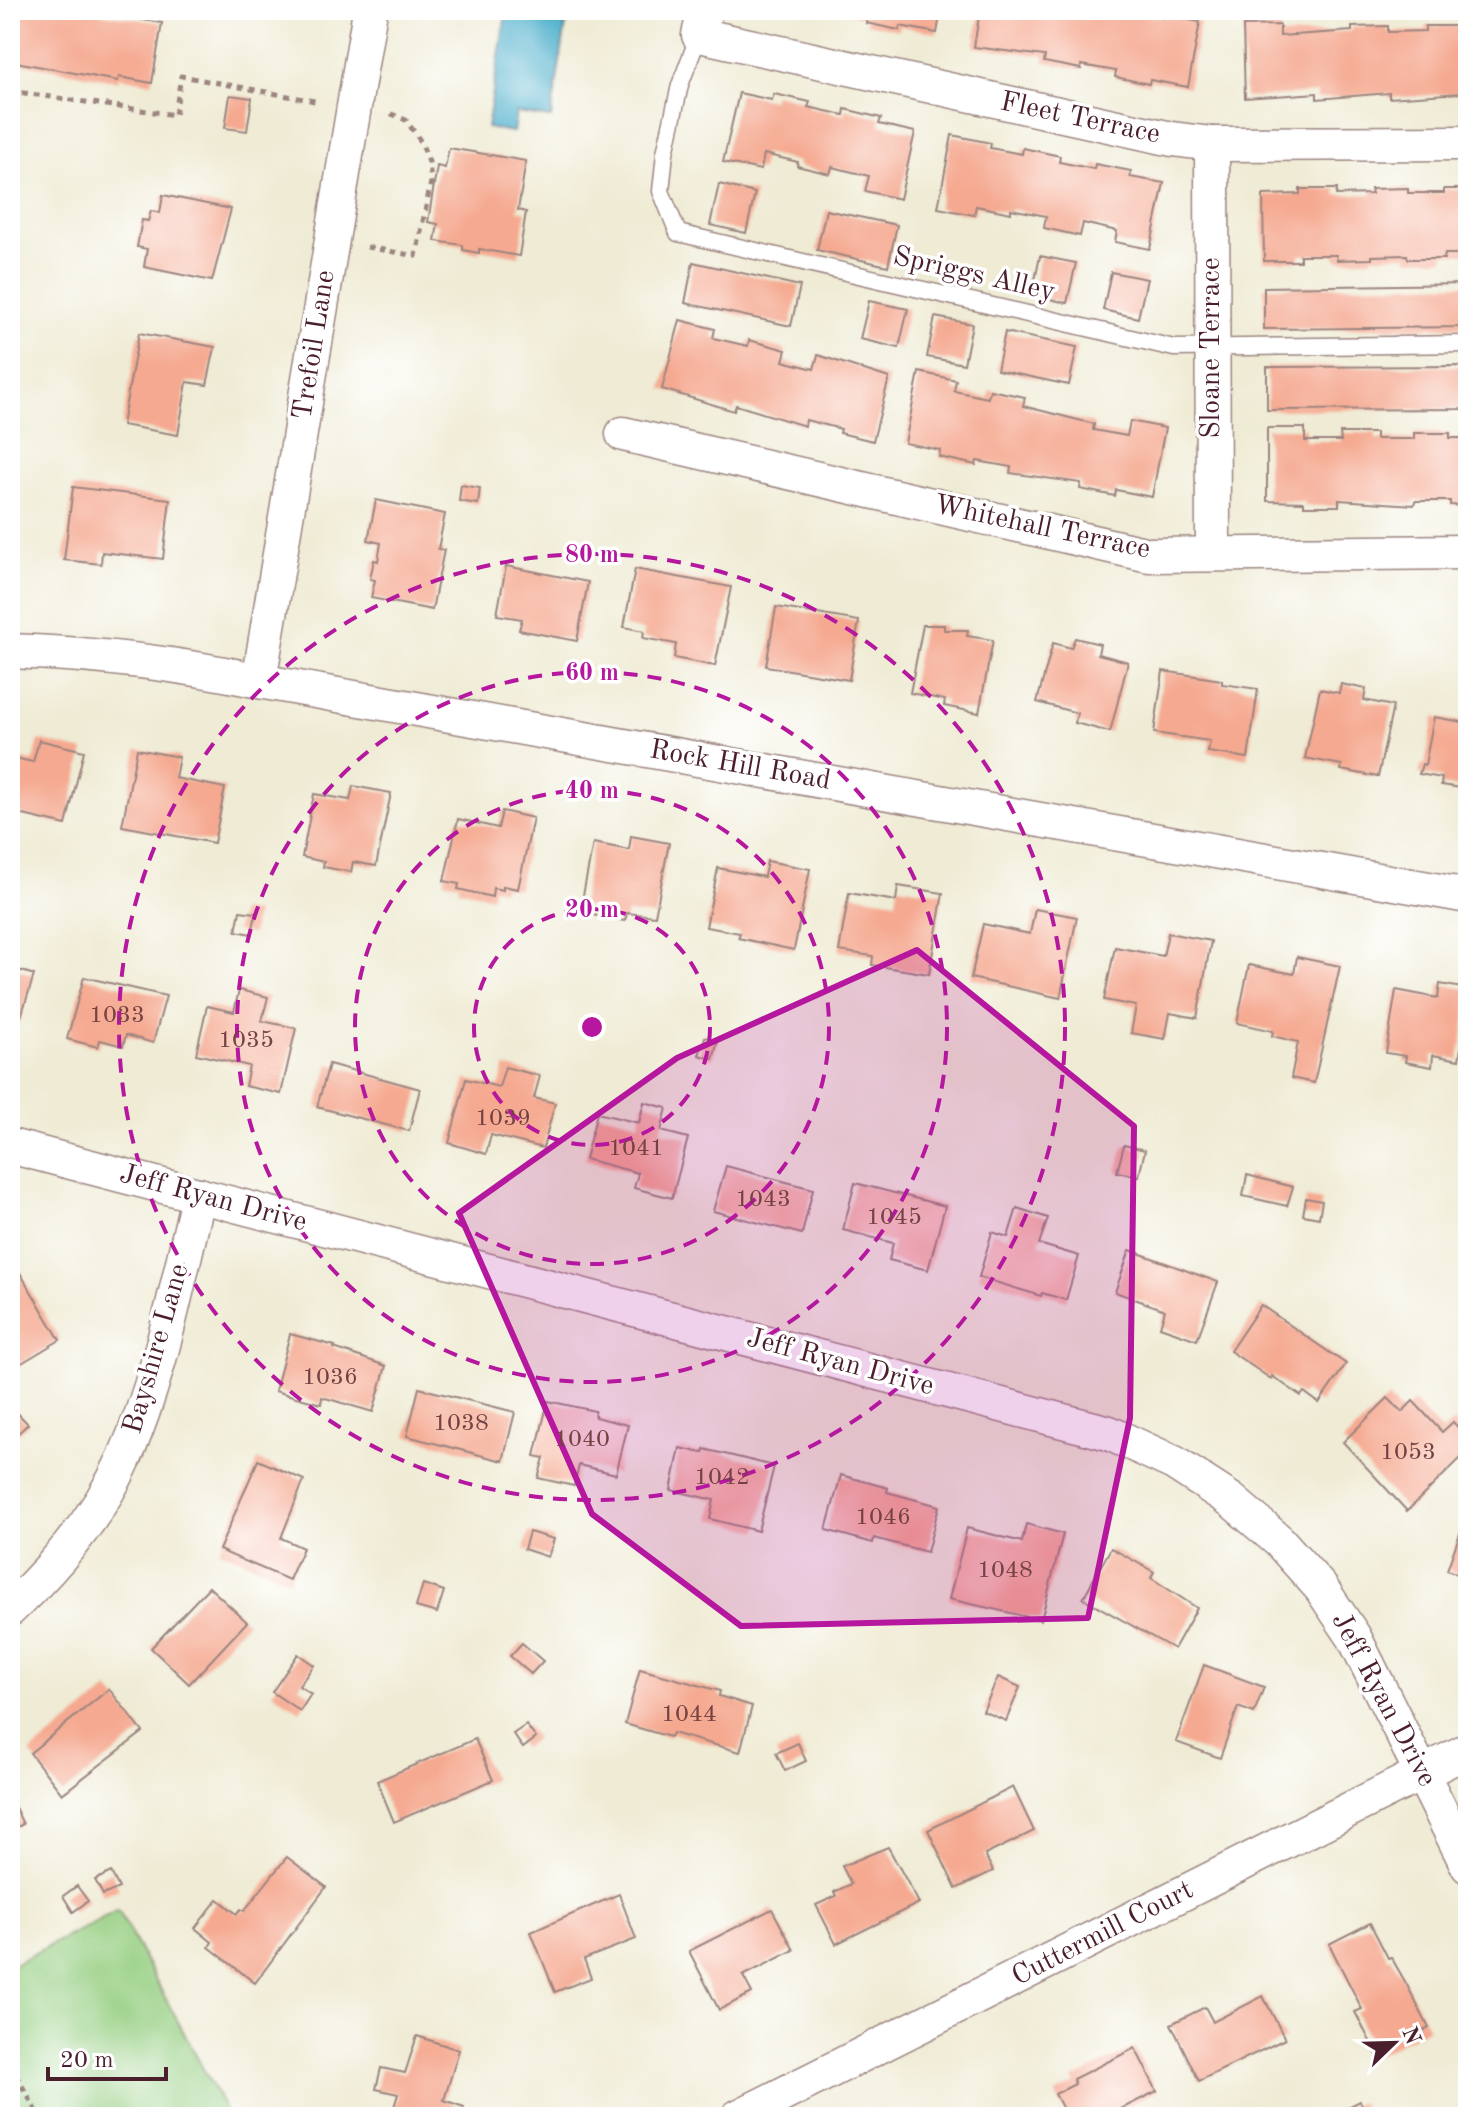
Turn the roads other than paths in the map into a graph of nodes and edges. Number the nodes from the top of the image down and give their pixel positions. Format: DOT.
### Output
graph roads {
  1 [pos="370,10"];
  2 [pos="702,22"];
  3 [pos="1468,143"];
  4 [pos="1212,144"];
  5 [pos="1468,344"];
  6 [pos="1212,348"];
  7 [pos="623,434"];
  8 [pos="1468,552"];
  9 [pos="1213,553"];
  10 [pos="10,651"];
  11 [pos="259,681"];
  12 [pos="1468,896"];
  13 [pos="10,1146"];
  14 [pos="199,1195"];
  15 [pos="10,1609"];
  16 [pos="1468,1750"];
  17 [pos="1422,1774"];
  18 [pos="1468,1866"];
  19 [pos="738,2117"];
  1 -- 11 [label="street, Trefoil Lane"];
  2 -- 4 [label="street, Fleet Terrace"];
  2 -- 6 [label="lane, Spriggs Alley"];
  3 -- 4 [label="street, Fleet Terrace"];
  4 -- 6 [label="street, Sloane Terrace"];
  5 -- 6 [label="lane, Spriggs Alley"];
  6 -- 9 [label="street, Sloane Terrace"];
  7 -- 9 [label="street, Whitehall Terrace"];
  8 -- 9 [label="street, Whitehall Terrace"];
  10 -- 11 [label="street, Rock Hill Road"];
  11 -- 12 [label="street, Rock Hill Road"];
  13 -- 14 [label="street, Jeff Ryan Drive"];
  14 -- 15 [label="street, Bayshire Lane"];
  14 -- 17 [label="street, Jeff Ryan Drive"];
  16 -- 17 [label="street, Cuttermill Court"];
  17 -- 18 [label="street, Jeff Ryan Drive"];
  17 -- 19 [label="street, Cuttermill Court"];
}
